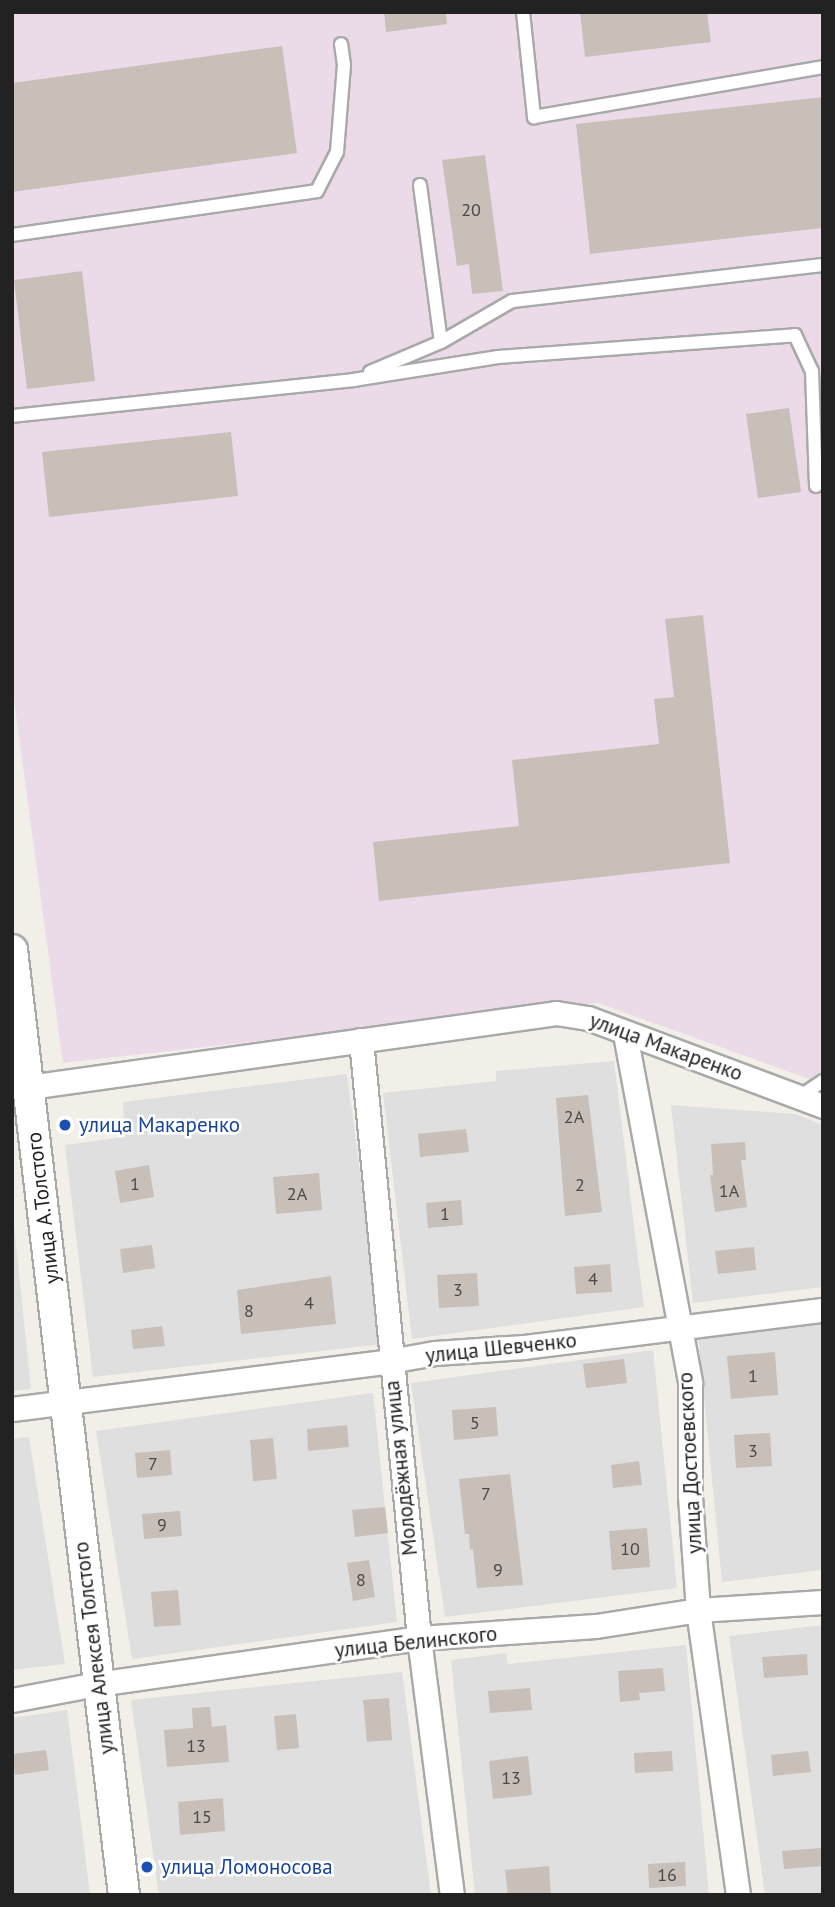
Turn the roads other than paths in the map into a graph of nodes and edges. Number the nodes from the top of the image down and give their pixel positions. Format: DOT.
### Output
graph roads {
  1 [pos="523,12"];
  2 [pos="341,44"];
  3 [pos="823,67"];
  4 [pos="420,185"];
  5 [pos="12,235"];
  6 [pos="823,265"];
  7 [pos="441,342"];
  8 [pos="353,380"];
  9 [pos="12,415"];
  10 [pos="819,450"];
  11 [pos="816,486"];
  12 [pos="12,950"];
  13 [pos="17,1016"];
  14 [pos="625,1034"];
  15 [pos="362,1040"];
  16 [pos="823,1081"];
  17 [pos="29,1087"];
  18 [pos="802,1095"];
  19 [pos="823,1106"];
  20 [pos="823,1310"];
  21 [pos="679,1326"];
  22 [pos="390,1361"];
  23 [pos="66,1400"];
  24 [pos="12,1409"];
  25 [pos="823,1602"];
  26 [pos="698,1610"];
  27 [pos="419,1638"];
  28 [pos="97,1684"];
  29 [pos="12,1700"];
  30 [pos="124,1895"];
  31 [pos="452,1895"];
  32 [pos="738,1895"];
  1 -- 3 [label="lane"];
  2 -- 5 [label="lane"];
  4 -- 7 [label="lane"];
  6 -- 7 [label="lane"];
  7 -- 8 [label="lane"];
  8 -- 9 [label="lane"];
  8 -- 10 [label="lane"];
  10 -- 11 [label="lane"];
  12 -- 13 [label="street"];
  13 -- 17 [label="street, улица А.Толстого"];
  14 -- 15 [label="street, улица Макаренко"];
  14 -- 18 [label="street, улица Макаренко"];
  14 -- 21 [label="street, улица Достоевского"];
  15 -- 17 [label="street, улица Макаренко"];
  15 -- 22 [label="street, Молодёжная улица"];
  16 -- 18 [label="lane"];
  17 -- 23 [label="street, улица А.Толстого"];
  18 -- 19 [label="street, улица Макаренко"];
  20 -- 21 [label="street, улица Шевченко"];
  21 -- 22 [label="street, улица Шевченко"];
  21 -- 26 [label="street, улица Достоевского"];
  22 -- 23 [label="street, улица Шевченко"];
  22 -- 27 [label="street, Молодёжная улица"];
  23 -- 24 [label="street, улица Шевченко"];
  23 -- 28 [label="street, улица Алексея Толстого"];
  25 -- 26 [label="street, улица Белинского"];
  26 -- 27 [label="street, улица Белинского"];
  26 -- 32 [label="street, улица Достоевского"];
  27 -- 28 [label="street, улица Белинского"];
  27 -- 31 [label="street, Молодёжная улица"];
  28 -- 29 [label="street, улица Белинского"];
  28 -- 30 [label="street, улица Алексея Толстого"];
}
